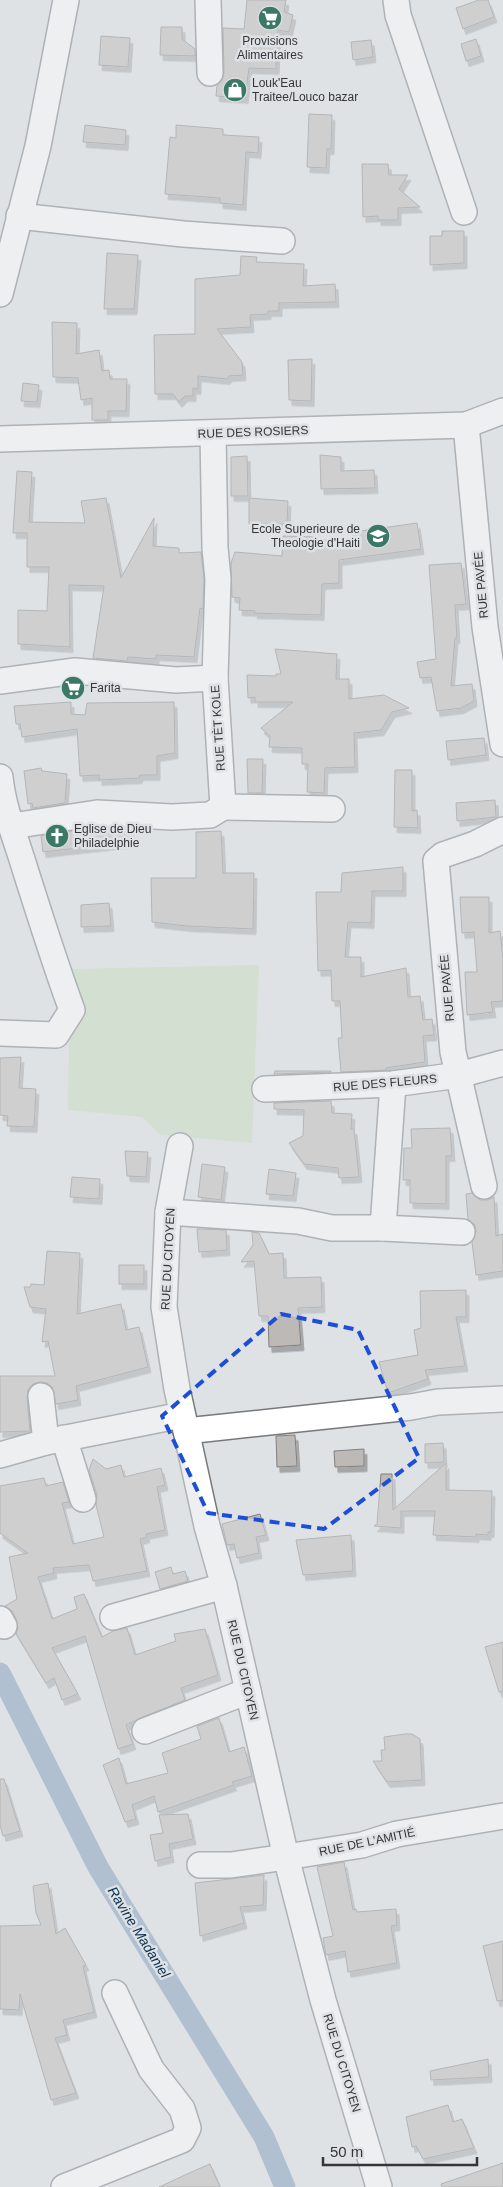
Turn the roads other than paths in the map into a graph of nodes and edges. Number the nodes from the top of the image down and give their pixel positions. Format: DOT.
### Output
graph roads {
  1 [pos="66,0"];
  2 [pos="208,0"];
  3 [pos="396,0"];
  4 [pos="210,73"];
  5 [pos="464,212"];
  6 [pos="19,216"];
  7 [pos="282,241"];
  8 [pos="0,294"];
  9 [pos="503,411"];
  10 [pos="466,425"];
  11 [pos="213,434"];
  12 [pos="0,439"];
  13 [pos="215,678"];
  14 [pos="0,681"];
  15 [pos="503,744"];
  16 [pos="0,777"];
  17 [pos="224,807"];
  18 [pos="332,809"];
  19 [pos="12,826"];
  20 [pos="503,830"];
  21 [pos="0,1033"];
  22 [pos="503,1063"];
  23 [pos="459,1076"];
  24 [pos="393,1084"];
  25 [pos="265,1089"];
  26 [pos="180,1146"];
  27 [pos="484,1186"];
  28 [pos="168,1212"];
  29 [pos="383,1228"];
  30 [pos="462,1232"];
  31 [pos="41,1396"];
  32 [pos="503,1398"];
  33 [pos="184,1423"];
  34 [pos="55,1440"];
  35 [pos="0,1455"];
  36 [pos="83,1499"];
  37 [pos="224,1586"];
  38 [pos="113,1617"];
  39 [pos="248,1691"];
  40 [pos="145,1731"];
  41 [pos="503,1816"];
  42 [pos="286,1857"];
  43 [pos="200,1865"];
  44 [pos="115,1993"];
  45 [pos="64,2187"];
  46 [pos="379,2187"];
  1 -- 6 [label="street"];
  2 -- 4 [label="street"];
  3 -- 5 [label="street"];
  6 -- 7 [label="street"];
  6 -- 8 [label="street"];
  9 -- 10 [label="street, RUE DES ROSIERS"];
  10 -- 11 [label="street, RUE DES ROSIERS"];
  10 -- 15 [label="street, RUE PAVÉE"];
  11 -- 12 [label="street, RUE DES ROSIERS"];
  11 -- 13 [label="street, RUE TÈT KOLE"];
  13 -- 14 [label="street"];
  13 -- 17 [label="street, RUE TÈT KOLE"];
  16 -- 19 [label="street"];
  17 -- 18 [label="street"];
  17 -- 19 [label="street"];
  19 -- 21 [label="street"];
  20 -- 23 [label="street, RUE PAVÉE"];
  22 -- 23 [label="street, RUE DES FLEURS"];
  23 -- 24 [label="street, RUE DES FLEURS"];
  23 -- 27 [label="street, RUE PAVÉE"];
  24 -- 25 [label="street, RUE DES FLEURS"];
  24 -- 29 [label="street"];
  26 -- 28 [label="street, RUE DU CITOYEN"];
  28 -- 29 [label="street"];
  28 -- 33 [label="street, RUE DU CITOYEN"];
  29 -- 30 [label="street"];
  31 -- 34 [label="street"];
  32 -- 33 [label="street"];
  33 -- 34 [label="street"];
  33 -- 37 [label="street, RUE DU CITOYEN"];
  34 -- 35 [label="street"];
  34 -- 36 [label="street"];
  37 -- 38 [label="street"];
  37 -- 39 [label="street, RUE DU CITOYEN"];
  39 -- 40 [label="street"];
  39 -- 42 [label="street, RUE DU CITOYEN"];
  41 -- 42 [label="street, RUE DE L'AMITIÉ"];
  42 -- 43 [label="street, RUE DE L'AMITIÉ"];
  42 -- 46 [label="street, RUE DU CITOYEN"];
  44 -- 45 [label="street"];
}
